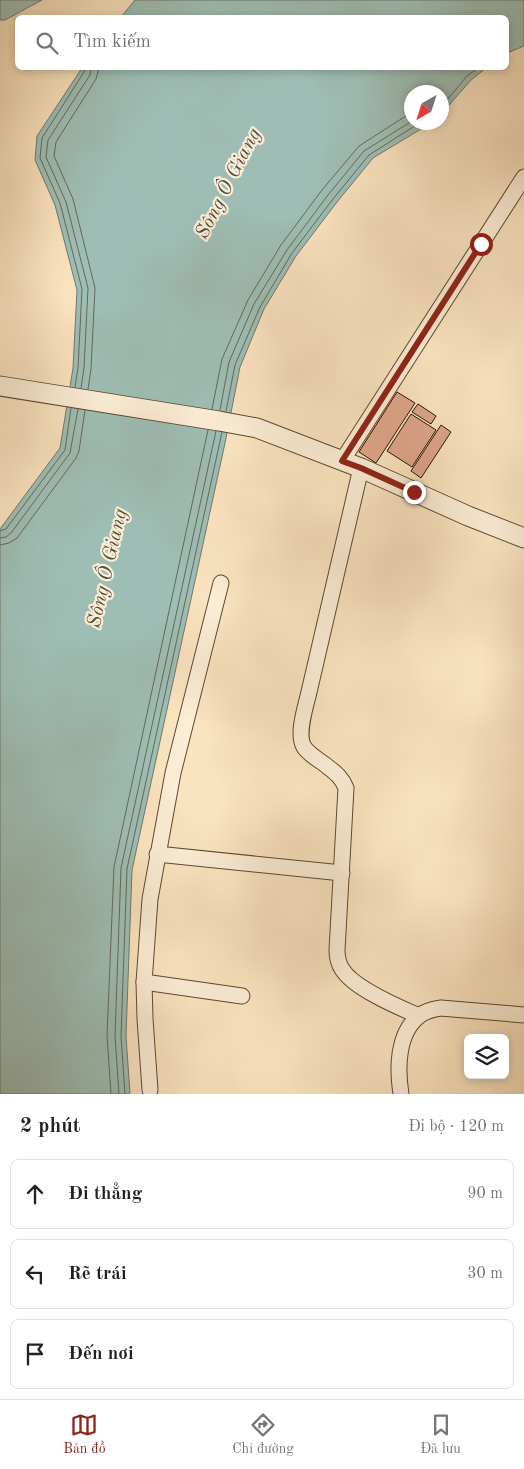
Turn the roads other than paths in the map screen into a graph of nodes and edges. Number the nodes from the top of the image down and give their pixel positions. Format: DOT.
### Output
graph roads {
  1 [pos="524,177"];
  2 [pos="0,386"];
  3 [pos="342,461"];
  4 [pos="361,468"];
  5 [pos="524,538"];
  6 [pos="222,583"];
  7 [pos="157,854"];
  8 [pos="342,873"];
  9 [pos="144,982"];
  10 [pos="242,996"];
  11 [pos="524,1015"];
  12 [pos="419,1016"];
  13 [pos="150,1090"];
  14 [pos="401,1094"];
  1 -- 3 [label="street"];
  2 -- 3 [label="street"];
  3 -- 4 [label="street"];
  4 -- 5 [label="street"];
  4 -- 8 [label="street"];
  6 -- 7 [label="street"];
  7 -- 8 [label="street"];
  7 -- 9 [label="street"];
  8 -- 12 [label="street"];
  9 -- 10 [label="street"];
  9 -- 13 [label="street"];
  11 -- 12 [label="street"];
  12 -- 14 [label="street"];
}
